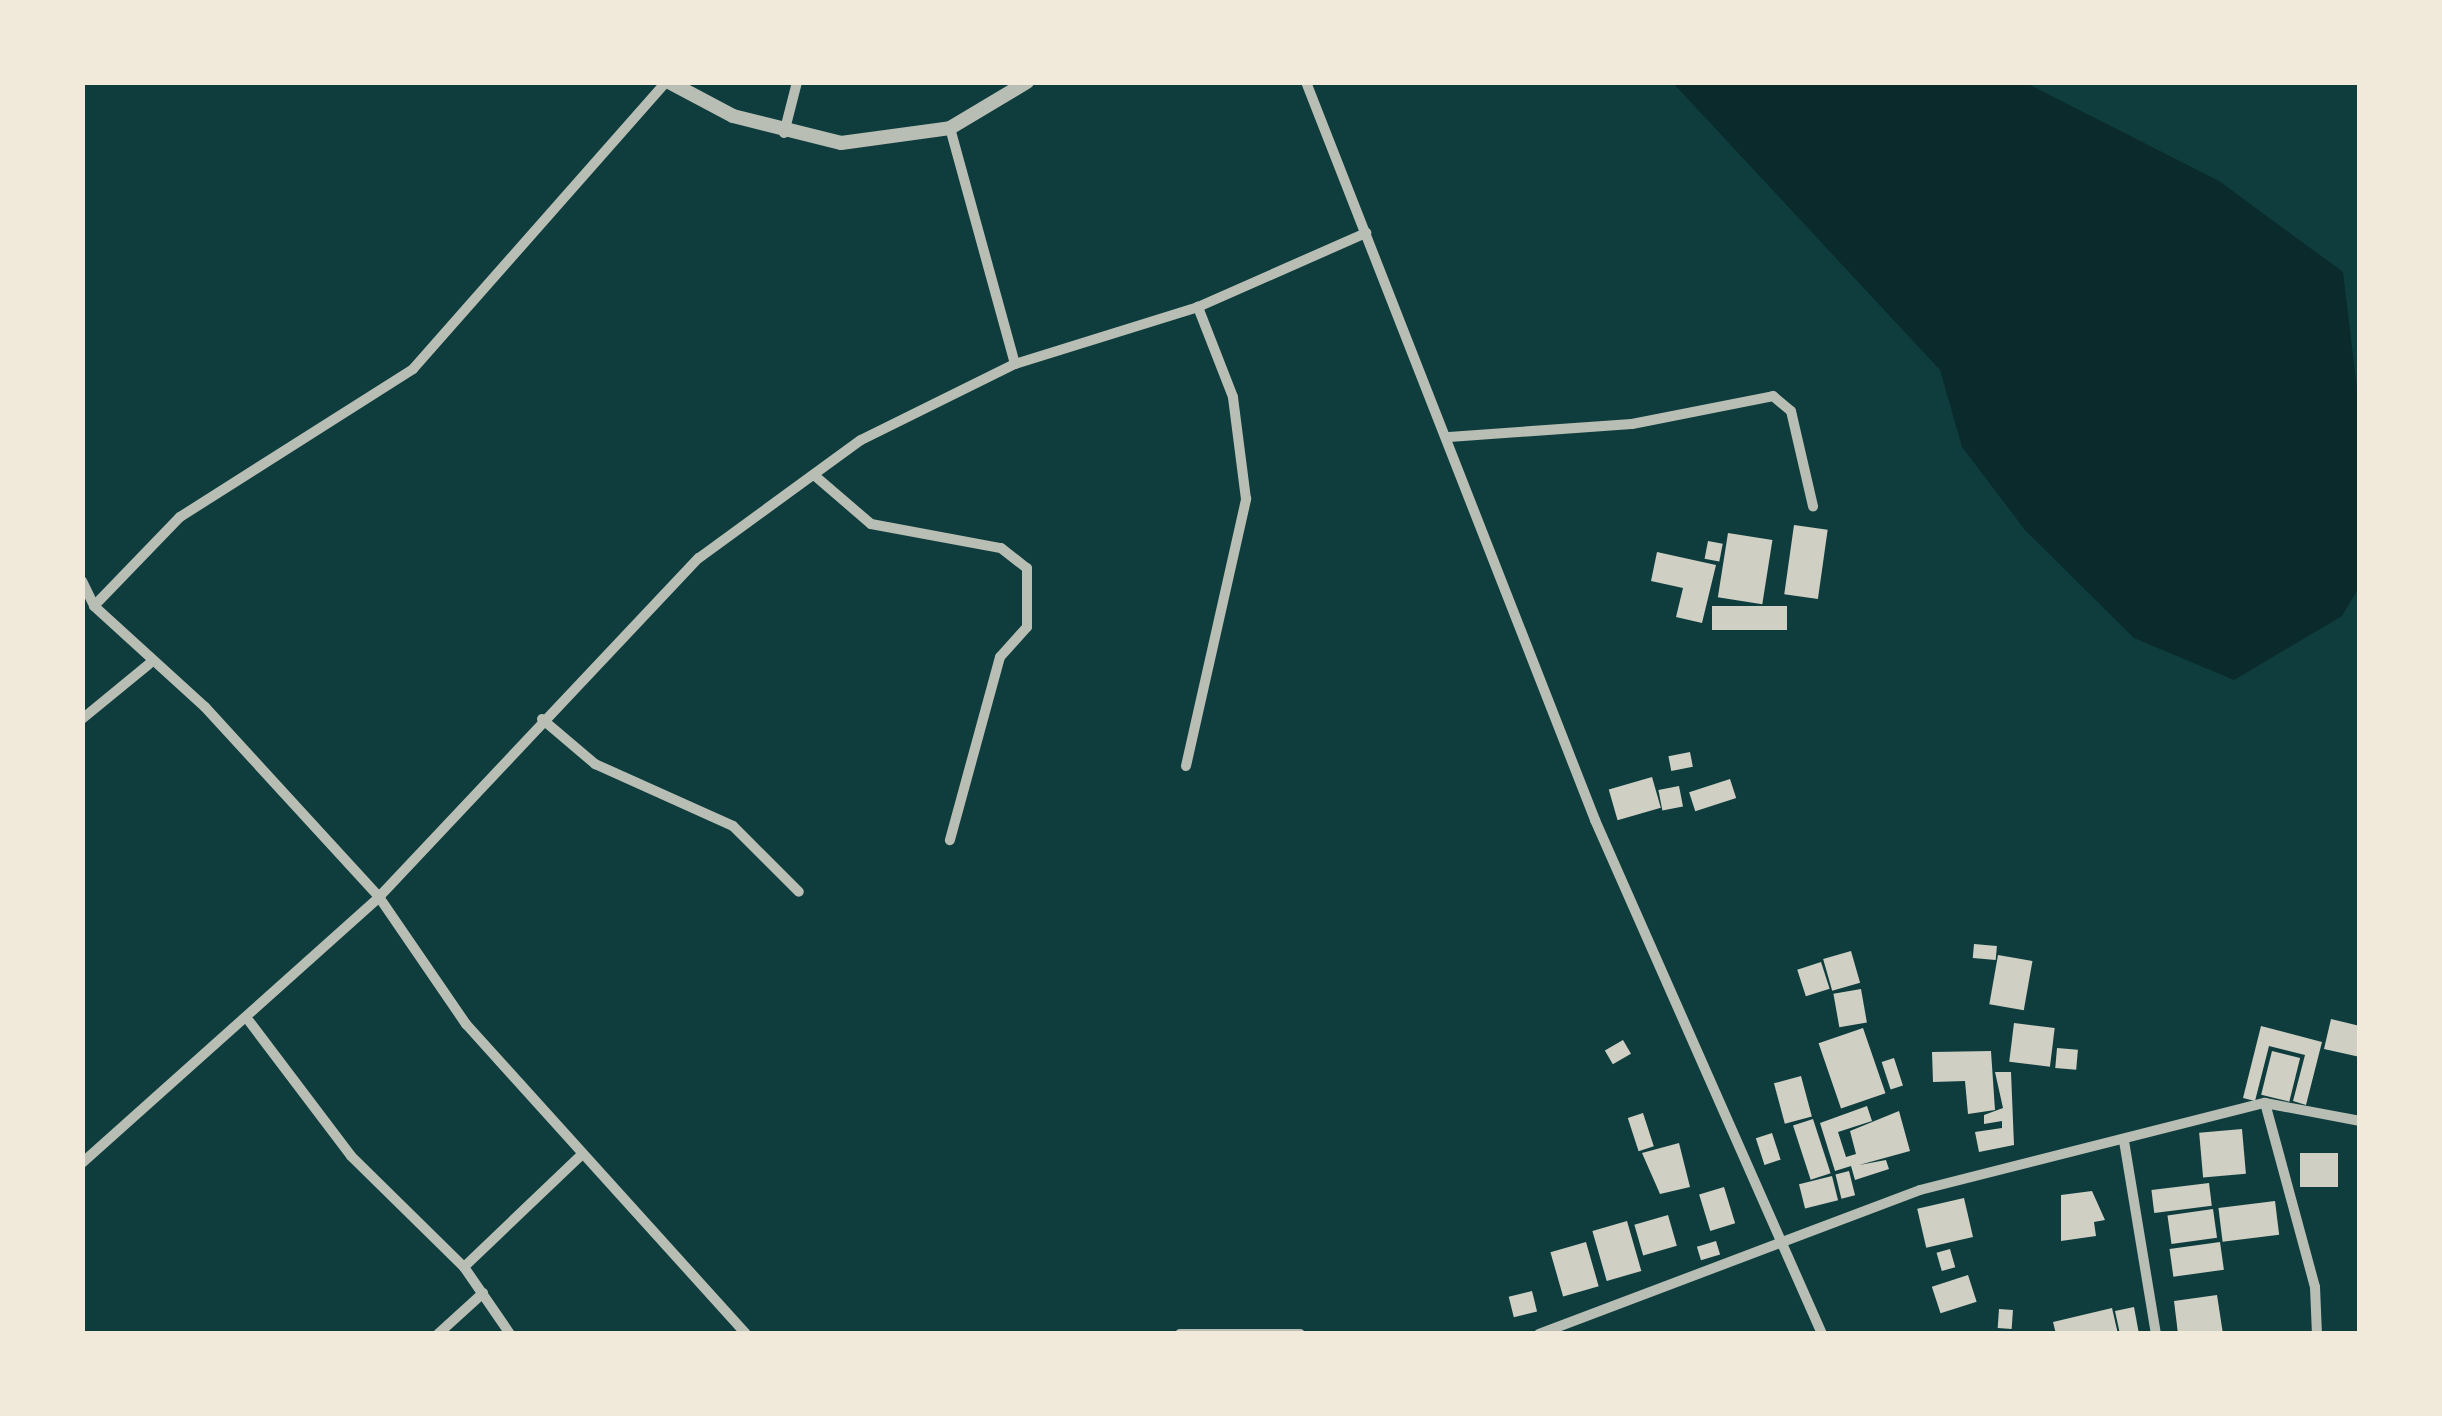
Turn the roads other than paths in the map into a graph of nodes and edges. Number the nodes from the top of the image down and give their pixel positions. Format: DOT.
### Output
graph roads {
  1 [pos="668,82"];
  2 [pos="797,82"];
  3 [pos="1027,82"];
  4 [pos="1306,82"];
  5 [pos="950,128"];
  6 [pos="784,133"];
  7 [pos="1366,234"];
  8 [pos="1198,308"];
  9 [pos="1015,364"];
  10 [pos="1449,437"];
  11 [pos="814,474"];
  12 [pos="1814,506"];
  13 [pos="82,581"];
  14 [pos="94,606"];
  15 [pos="149,664"];
  16 [pos="542,718"];
  17 [pos="82,720"];
  18 [pos="1186,766"];
  19 [pos="950,840"];
  20 [pos="799,892"];
  21 [pos="380,897"];
  22 [pos="248,1021"];
  23 [pos="2265,1103"];
  24 [pos="2360,1121"];
  25 [pos="2124,1142"];
  26 [pos="580,1156"];
  27 [pos="82,1163"];
  28 [pos="1780,1238"];
  29 [pos="464,1267"];
  30 [pos="483,1292"];
  31 [pos="438,1334"];
  32 [pos="510,1334"];
  33 [pos="746,1334"];
  34 [pos="1180,1334"];
  35 [pos="1300,1334"];
  36 [pos="1538,1334"];
  37 [pos="1822,1334"];
  38 [pos="2156,1334"];
  39 [pos="2317,1334"];
  1 -- 6 [label="street"];
  1 -- 14 [label="street"];
  2 -- 6 [label="street"];
  3 -- 5 [label="street"];
  4 -- 7 [label="street"];
  5 -- 6 [label="street"];
  5 -- 9 [label="street"];
  7 -- 8 [label="street"];
  7 -- 10 [label="street"];
  8 -- 9 [label="street"];
  8 -- 18 [label="street"];
  9 -- 11 [label="street"];
  10 -- 12 [label="street"];
  10 -- 28 [label="street"];
  11 -- 16 [label="street"];
  11 -- 19 [label="street"];
  13 -- 14 [label="street"];
  14 -- 15 [label="street"];
  15 -- 17 [label="street"];
  15 -- 21 [label="street"];
  16 -- 20 [label="street"];
  16 -- 21 [label="street"];
  21 -- 22 [label="street"];
  21 -- 26 [label="street"];
  22 -- 27 [label="street"];
  22 -- 29 [label="street"];
  23 -- 24 [label="street"];
  23 -- 25 [label="street"];
  23 -- 39 [label="street"];
  25 -- 28 [label="street"];
  25 -- 38 [label="street"];
  26 -- 29 [label="street"];
  26 -- 33 [label="street"];
  28 -- 36 [label="street"];
  28 -- 37 [label="street"];
  29 -- 30 [label="street"];
  30 -- 31 [label="street"];
  30 -- 32 [label="street"];
  34 -- 35 [label="street"];
}
